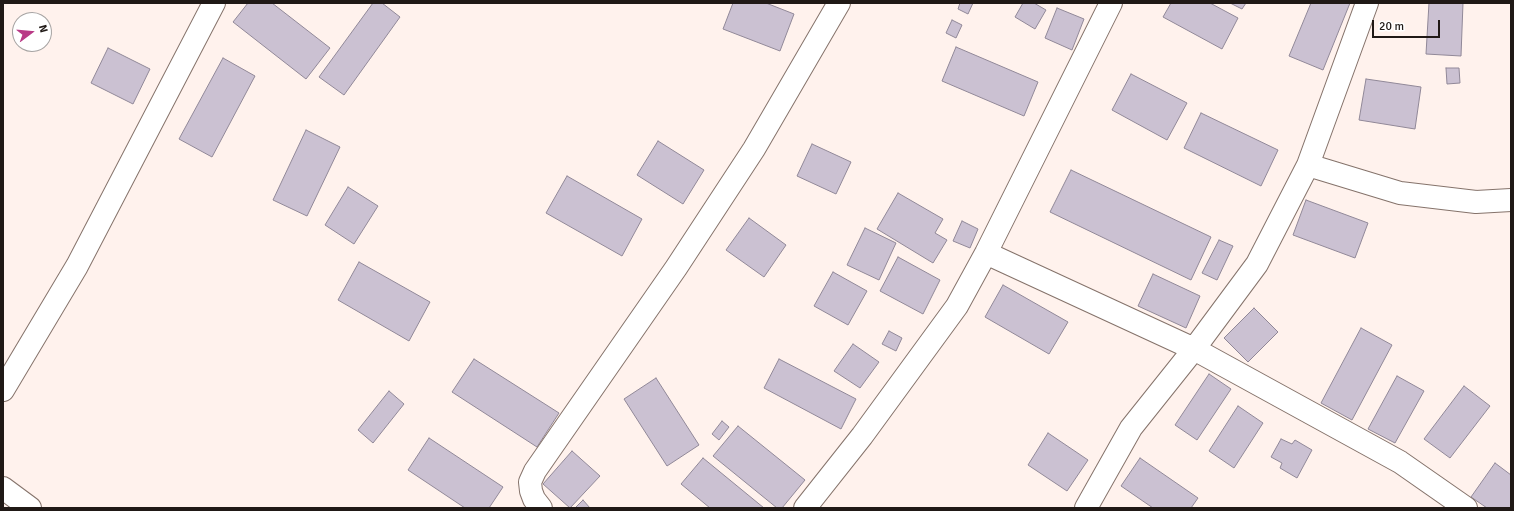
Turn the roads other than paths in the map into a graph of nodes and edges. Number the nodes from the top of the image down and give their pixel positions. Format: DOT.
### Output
graph roads {
  1 [pos="214,3"];
  2 [pos="839,3"];
  3 [pos="1111,3"];
  4 [pos="1367,3"];
  5 [pos="1308,166"];
  6 [pos="1511,200"];
  7 [pos="986,253"];
  8 [pos="1194,349"];
  9 [pos="3,390"];
  10 [pos="3,488"];
  11 [pos="30,508"];
  12 [pos="541,508"];
  13 [pos="805,508"];
  14 [pos="1086,508"];
  15 [pos="1466,508"];
  1 -- 9 [label="street"];
  2 -- 12 [label="street"];
  3 -- 7 [label="street"];
  4 -- 5 [label="street"];
  5 -- 6 [label="street"];
  5 -- 8 [label="street"];
  7 -- 8 [label="street"];
  7 -- 13 [label="street"];
  8 -- 14 [label="street"];
  8 -- 15 [label="street"];
  10 -- 11 [label="street"];
}
